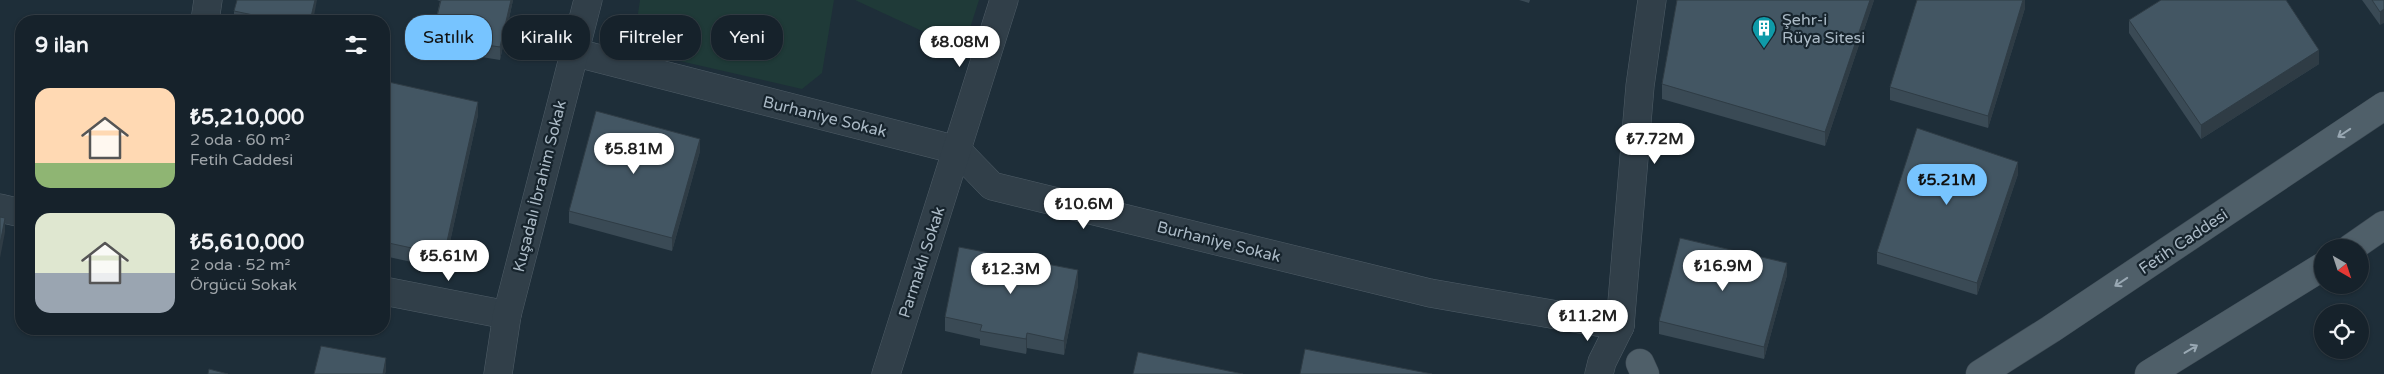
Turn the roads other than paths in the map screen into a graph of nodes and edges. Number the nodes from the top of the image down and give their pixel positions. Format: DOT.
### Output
graph roads {
  1 [pos="208,0"];
  2 [pos="588,0"];
  3 [pos="1004,0"];
  4 [pos="1652,0"];
  5 [pos="205,15"];
  6 [pos="584,15"];
  7 [pos="590,56"];
  8 [pos="571,60"];
  9 [pos="2384,106"];
  10 [pos="956,150"];
  11 [pos="0,208"];
  12 [pos="15,212"];
  13 [pos="2384,225"];
  14 [pos="2364,239"];
  15 [pos="2314,272"];
  16 [pos="390,291"];
  17 [pos="507,315"];
  18 [pos="1620,326"];
  19 [pos="1641,370"];
  20 [pos="2153,373"];
  21 [pos="498,374"];
  22 [pos="886,374"];
  23 [pos="1599,374"];
  24 [pos="1980,374"];
  1 -- 5 [label="street"];
  2 -- 6 [label="street, Kuşadalı İbrahim Sokak"];
  3 -- 10 [label="street, Parmaklı Sokak"];
  4 -- 18 [label="street"];
  7 -- 10 [label="street, Burhaniye Sokak"];
  8 -- 17 [label="street, Kuşadalı İbrahim Sokak"];
  9 -- 24 [label="main road, Fetih Caddesi, one-way"];
  10 -- 18 [label="street, Burhaniye Sokak"];
  10 -- 22 [label="street, Parmaklı Sokak"];
  11 -- 12 [label="street"];
  13 -- 14 [label="main road"];
  20 -- 15 [label="main road, one-way"];
  16 -- 17 [label="street"];
  17 -- 21 [label="street, Kuşadalı İbrahim Sokak"];
  18 -- 19 [label="street"];
  18 -- 23 [label="street"];
}
